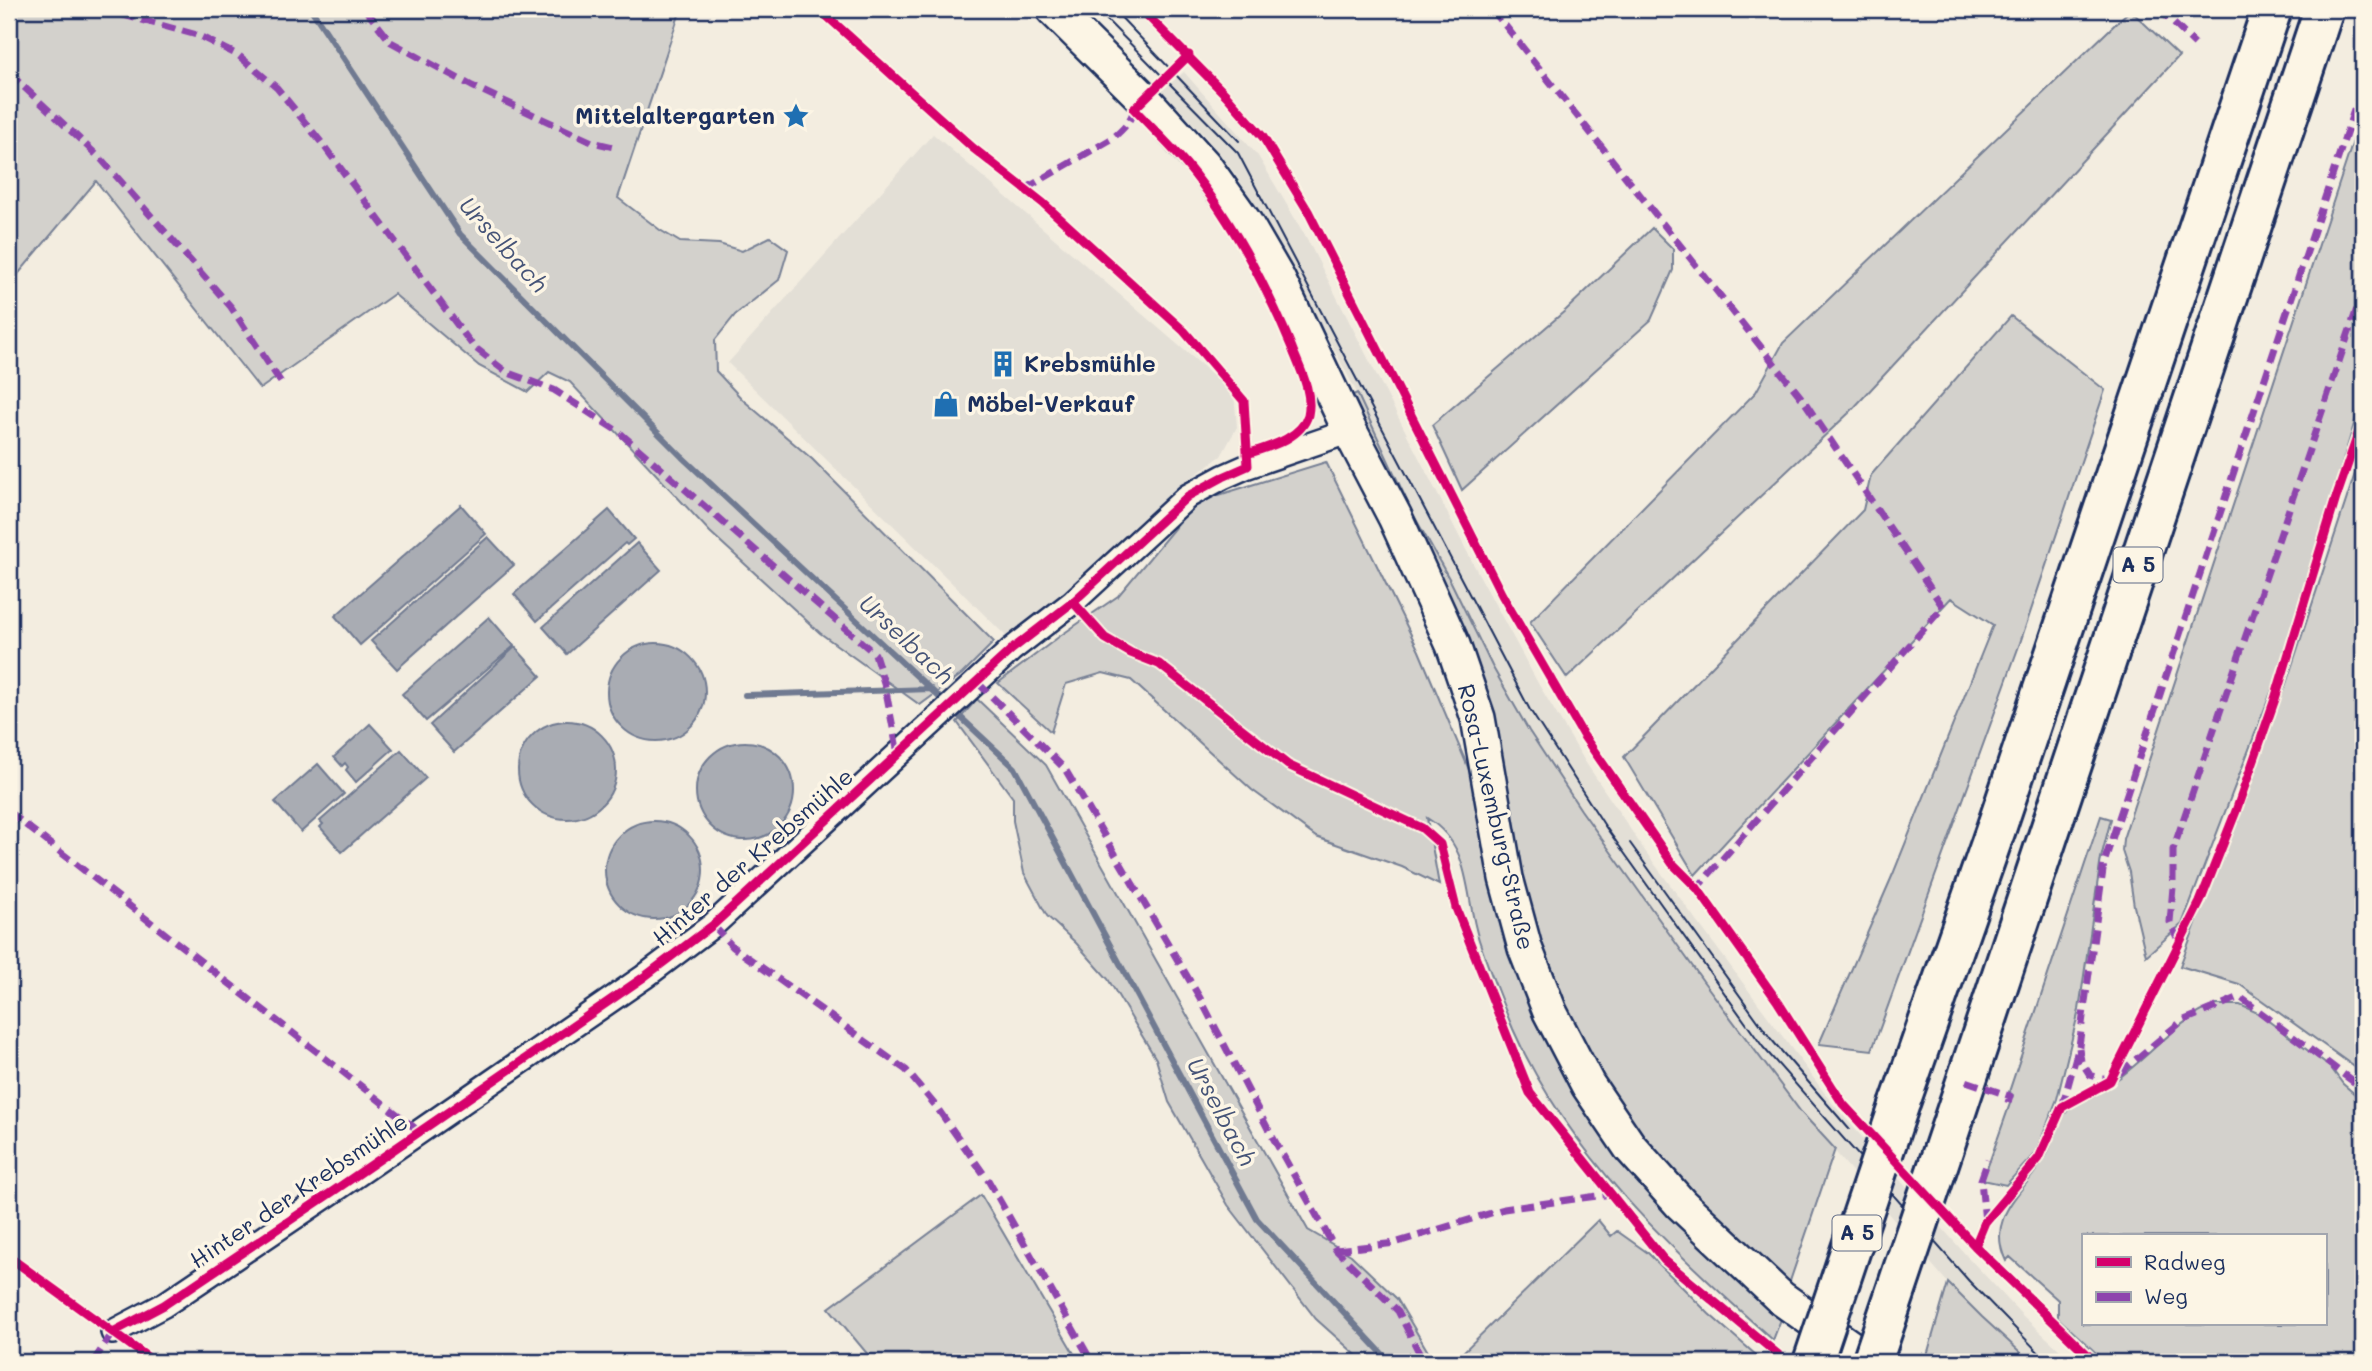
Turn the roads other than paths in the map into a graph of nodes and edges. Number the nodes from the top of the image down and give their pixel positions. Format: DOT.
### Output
graph roads {
  1 [pos="1052,9"];
  2 [pos="2273,9"];
  3 [pos="2324,9"];
  4 [pos="1350,431"];
  5 [pos="113,1332"];
  6 [pos="1814,1362"];
  7 [pos="1871,1362"];
  1 -- 4 [label="main road, Rosa-Luxemburg-Straße"];
  2 -- 6 [label="highway, A 5, bridge"];
  3 -- 7 [label="highway, A 5, bridge"];
  4 -- 5 [label="street, Hinter der Krebsmühle"];
  4 -- 7 [label="main road, Rosa-Luxemburg-Straße"];
}
